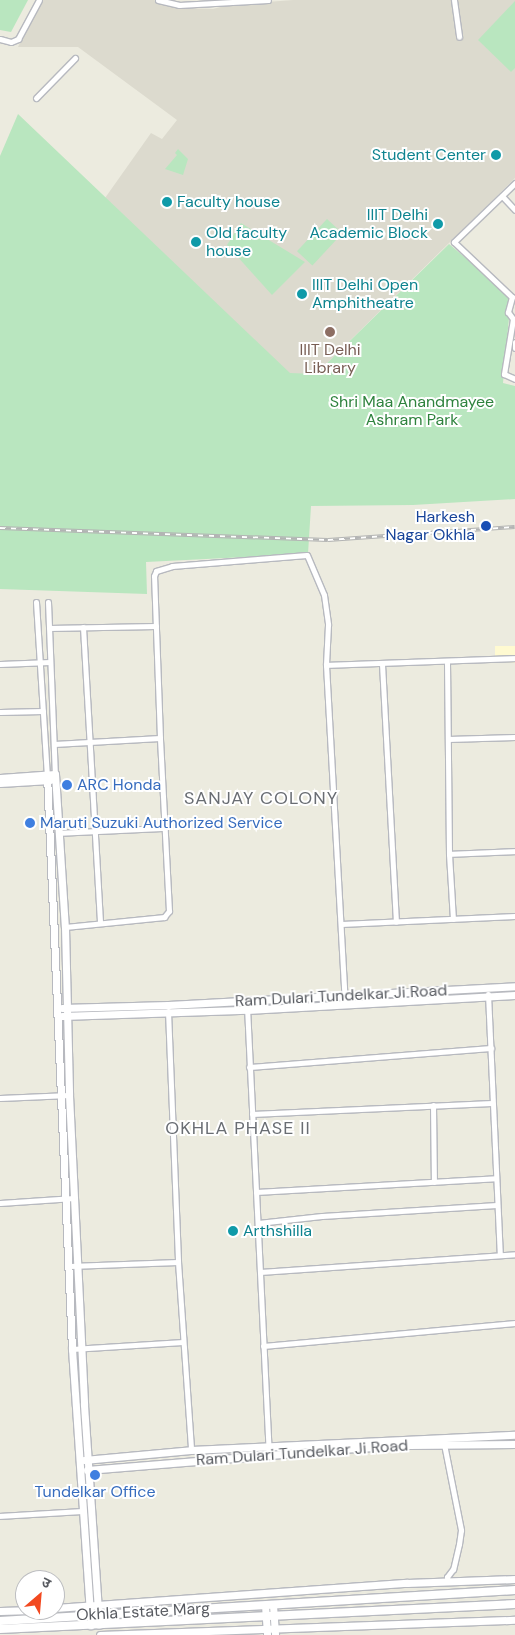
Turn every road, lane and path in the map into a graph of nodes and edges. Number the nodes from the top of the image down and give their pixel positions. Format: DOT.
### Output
graph roads {
  1 [pos="39,0"];
  2 [pos="158,0"];
  3 [pos="268,0"];
  4 [pos="454,0"];
  5 [pos="459,37"];
  6 [pos="0,39"];
  7 [pos="75,58"];
  8 [pos="36,98"];
  9 [pos="515,183"];
  10 [pos="502,196"];
  11 [pos="515,210"];
  12 [pos="514,322"];
  13 [pos="515,342"];
  14 [pos="515,348"];
  15 [pos="515,379"];
  16 [pos="36,602"];
  17 [pos="48,602"];
  18 [pos="156,626"];
  19 [pos="83,627"];
  20 [pos="49,628"];
  21 [pos="515,658"];
  22 [pos="39,662"];
  23 [pos="50,662"];
  24 [pos="447,662"];
  25 [pos="0,664"];
  26 [pos="382,664"];
  27 [pos="326,665"];
  28 [pos="43,711"];
  29 [pos="0,712"];
  30 [pos="515,737"];
  31 [pos="160,738"];
  32 [pos="448,739"];
  33 [pos="89,741"];
  34 [pos="54,744"];
  35 [pos="51,777"];
  36 [pos="0,778"];
  37 [pos="0,783"];
  38 [pos="165,828"];
  39 [pos="94,831"];
  40 [pos="58,833"];
  41 [pos="515,851"];
  42 [pos="448,854"];
  43 [pos="515,916"];
  44 [pos="453,919"];
  45 [pos="100,922"];
  46 [pos="396,922"];
  47 [pos="340,924"];
  48 [pos="65,927"];
  49 [pos="515,986"];
  50 [pos="488,992"];
  51 [pos="515,994"];
  52 [pos="344,1000"];
  53 [pos="246,1001"];
  54 [pos="62,1008"];
  55 [pos="168,1009"];
  56 [pos="247,1010"];
  57 [pos="63,1016"];
  58 [pos="491,1048"];
  59 [pos="249,1067"];
  60 [pos="65,1095"];
  61 [pos="0,1098"];
  62 [pos="492,1102"];
  63 [pos="433,1105"];
  64 [pos="252,1114"];
  65 [pos="496,1178"];
  66 [pos="434,1182"];
  67 [pos="256,1192"];
  68 [pos="74,1198"];
  69 [pos="66,1199"];
  70 [pos="0,1203"];
  71 [pos="497,1205"];
  72 [pos="258,1223"];
  73 [pos="500,1254"];
  74 [pos="515,1254"];
  75 [pos="178,1262"];
  76 [pos="74,1266"];
  77 [pos="260,1272"];
  78 [pos="515,1323"];
  79 [pos="184,1342"];
  80 [pos="263,1346"];
  81 [pos="72,1349"];
  82 [pos="83,1349"];
  83 [pos="515,1435"];
  84 [pos="444,1444"];
  85 [pos="515,1444"];
  86 [pos="191,1450"];
  87 [pos="269,1451"];
  88 [pos="85,1460"];
  89 [pos="85,1470"];
  90 [pos="84,1511"];
  91 [pos="0,1516"];
  92 [pos="515,1579"];
  93 [pos="448,1582"];
  94 [pos="515,1590"];
  95 [pos="515,1604"];
  96 [pos="269,1605"];
  97 [pos="65,1609"];
  98 [pos="15,1610"];
  99 [pos="93,1610"];
  100 [pos="0,1611"];
  101 [pos="270,1616"];
  102 [pos="515,1620"];
  103 [pos="0,1621"];
  104 [pos="95,1624"];
  105 [pos="0,1629"];
  106 [pos="267,1631"];
  107 [pos="275,1631"];
  108 [pos="100,1635"];
  1 -- 6 [label="street"];
  2 -- 3 [label="street"];
  4 -- 5 [label="street"];
  7 -- 8 [label="street"];
  9 -- 10 [label="street"];
  10 -- 11 [label="street"];
  10 -- 12 [label="street"];
  12 -- 15 [label="street"];
  13 -- 14 [label="street"];
  16 -- 22 [label="street"];
  17 -- 20 [label="street"];
  18 -- 19 [label="street"];
  18 -- 27 [label="street"];
  18 -- 31 [label="street"];
  19 -- 20 [label="street"];
  19 -- 33 [label="street"];
  20 -- 23 [label="street"];
  21 -- 24 [label="street"];
  22 -- 23 [label="street"];
  22 -- 25 [label="street"];
  22 -- 28 [label="street"];
  23 -- 34 [label="street"];
  24 -- 26 [label="street"];
  24 -- 32 [label="street"];
  26 -- 27 [label="street"];
  26 -- 46 [label="street"];
  27 -- 47 [label="street"];
  28 -- 29 [label="street"];
  28 -- 35 [label="street"];
  30 -- 32 [label="street"];
  31 -- 33 [label="street"];
  31 -- 38 [label="street"];
  32 -- 42 [label="street"];
  33 -- 34 [label="street"];
  33 -- 39 [label="street"];
  34 -- 35 [label="street"];
  35 -- 36 [label="street"];
  35 -- 37 [label="street"];
  35 -- 40 [label="street"];
  35 -- 54 [label="street"];
  38 -- 39 [label="street"];
  38 -- 45 [label="street"];
  39 -- 40 [label="street"];
  39 -- 45 [label="street"];
  40 -- 48 [label="street"];
  41 -- 42 [label="street"];
  42 -- 44 [label="street"];
  43 -- 44 [label="street"];
  44 -- 46 [label="street"];
  45 -- 48 [label="street"];
  46 -- 47 [label="street"];
  47 -- 52 [label="street"];
  48 -- 54 [label="street"];
  49 -- 50 [label="street, Ram Dulari Tundelkar Ji Road"];
  50 -- 51 [label="street, Ram Dulari Tundelkar Ji Road"];
  50 -- 52 [label="street, Ram Dulari Tundelkar Ji Road"];
  50 -- 58 [label="street"];
  52 -- 53 [label="street, Ram Dulari Tundelkar Ji Road"];
  52 -- 56 [label="street, Ram Dulari Tundelkar Ji Road"];
  53 -- 55 [label="street, Ram Dulari Tundelkar Ji Road"];
  53 -- 56 [label="street"];
  54 -- 55 [label="street, Ram Dulari Tundelkar Ji Road"];
  54 -- 57 [label="street"];
  55 -- 56 [label="street, Ram Dulari Tundelkar Ji Road"];
  55 -- 57 [label="street, Ram Dulari Tundelkar Ji Road"];
  55 -- 75 [label="street, Ram Dulari Tundelkar Ji Road"];
  56 -- 59 [label="street"];
  57 -- 60 [label="street"];
  58 -- 59 [label="street"];
  58 -- 62 [label="street"];
  59 -- 64 [label="street"];
  60 -- 61 [label="street"];
  60 -- 68 [label="street"];
  60 -- 69 [label="street"];
  62 -- 63 [label="street"];
  62 -- 65 [label="street"];
  63 -- 64 [label="street"];
  63 -- 66 [label="street"];
  64 -- 67 [label="street"];
  65 -- 66 [label="street"];
  65 -- 71 [label="street"];
  66 -- 67 [label="street"];
  67 -- 72 [label="street"];
  68 -- 69 [label="street"];
  68 -- 76 [label="street"];
  69 -- 70 [label="street"];
  69 -- 76 [label="street"];
  71 -- 72 [label="street"];
  71 -- 73 [label="street"];
  72 -- 77 [label="street"];
  73 -- 74 [label="street"];
  73 -- 77 [label="street"];
  75 -- 76 [label="street"];
  75 -- 79 [label="street, Ram Dulari Tundelkar Ji Road"];
  76 -- 81 [label="street"];
  76 -- 82 [label="street"];
  77 -- 80 [label="street"];
  78 -- 80 [label="street"];
  79 -- 82 [label="street"];
  79 -- 86 [label="street, Ram Dulari Tundelkar Ji Road"];
  80 -- 87 [label="street"];
  81 -- 82 [label="street"];
  81 -- 88 [label="street"];
  82 -- 88 [label="street"];
  83 -- 87 [label="street, Ram Dulari Tundelkar Ji Road"];
  84 -- 85 [label="street, Ram Dulari Tundelkar Ji Road"];
  84 -- 87 [label="street, Ram Dulari Tundelkar Ji Road"];
  84 -- 93 [label="street"];
  86 -- 87 [label="street, Ram Dulari Tundelkar Ji Road"];
  86 -- 88 [label="street, Ram Dulari Tundelkar Ji Road"];
  87 -- 89 [label="street, Ram Dulari Tundelkar Ji Road"];
  88 -- 89 [label="street"];
  89 -- 90 [label="street"];
  89 -- 99 [label="street"];
  90 -- 91 [label="street"];
  90 -- 99 [label="street"];
  92 -- 93 [label="street"];
  93 -- 99 [label="street"];
  94 -- 96 [label="main road, Okhla Estate Marg"];
  95 -- 101 [label="main road, Okhla Estate Marg"];
  96 -- 99 [label="main road, Okhla Estate Marg"];
  96 -- 101 [label="street"];
  97 -- 99 [label="street"];
  98 -- 100 [label="street"];
  99 -- 103 [label="main road, Okhla Estate Marg"];
  99 -- 104 [label="street"];
  101 -- 104 [label="main road, Okhla Estate Marg"];
  101 -- 106 [label="street"];
  101 -- 107 [label="street"];
  102 -- 107 [label="street"];
  104 -- 105 [label="main road, Okhla Estate Marg"];
  106 -- 107 [label="street"];
  106 -- 108 [label="street"];
}
